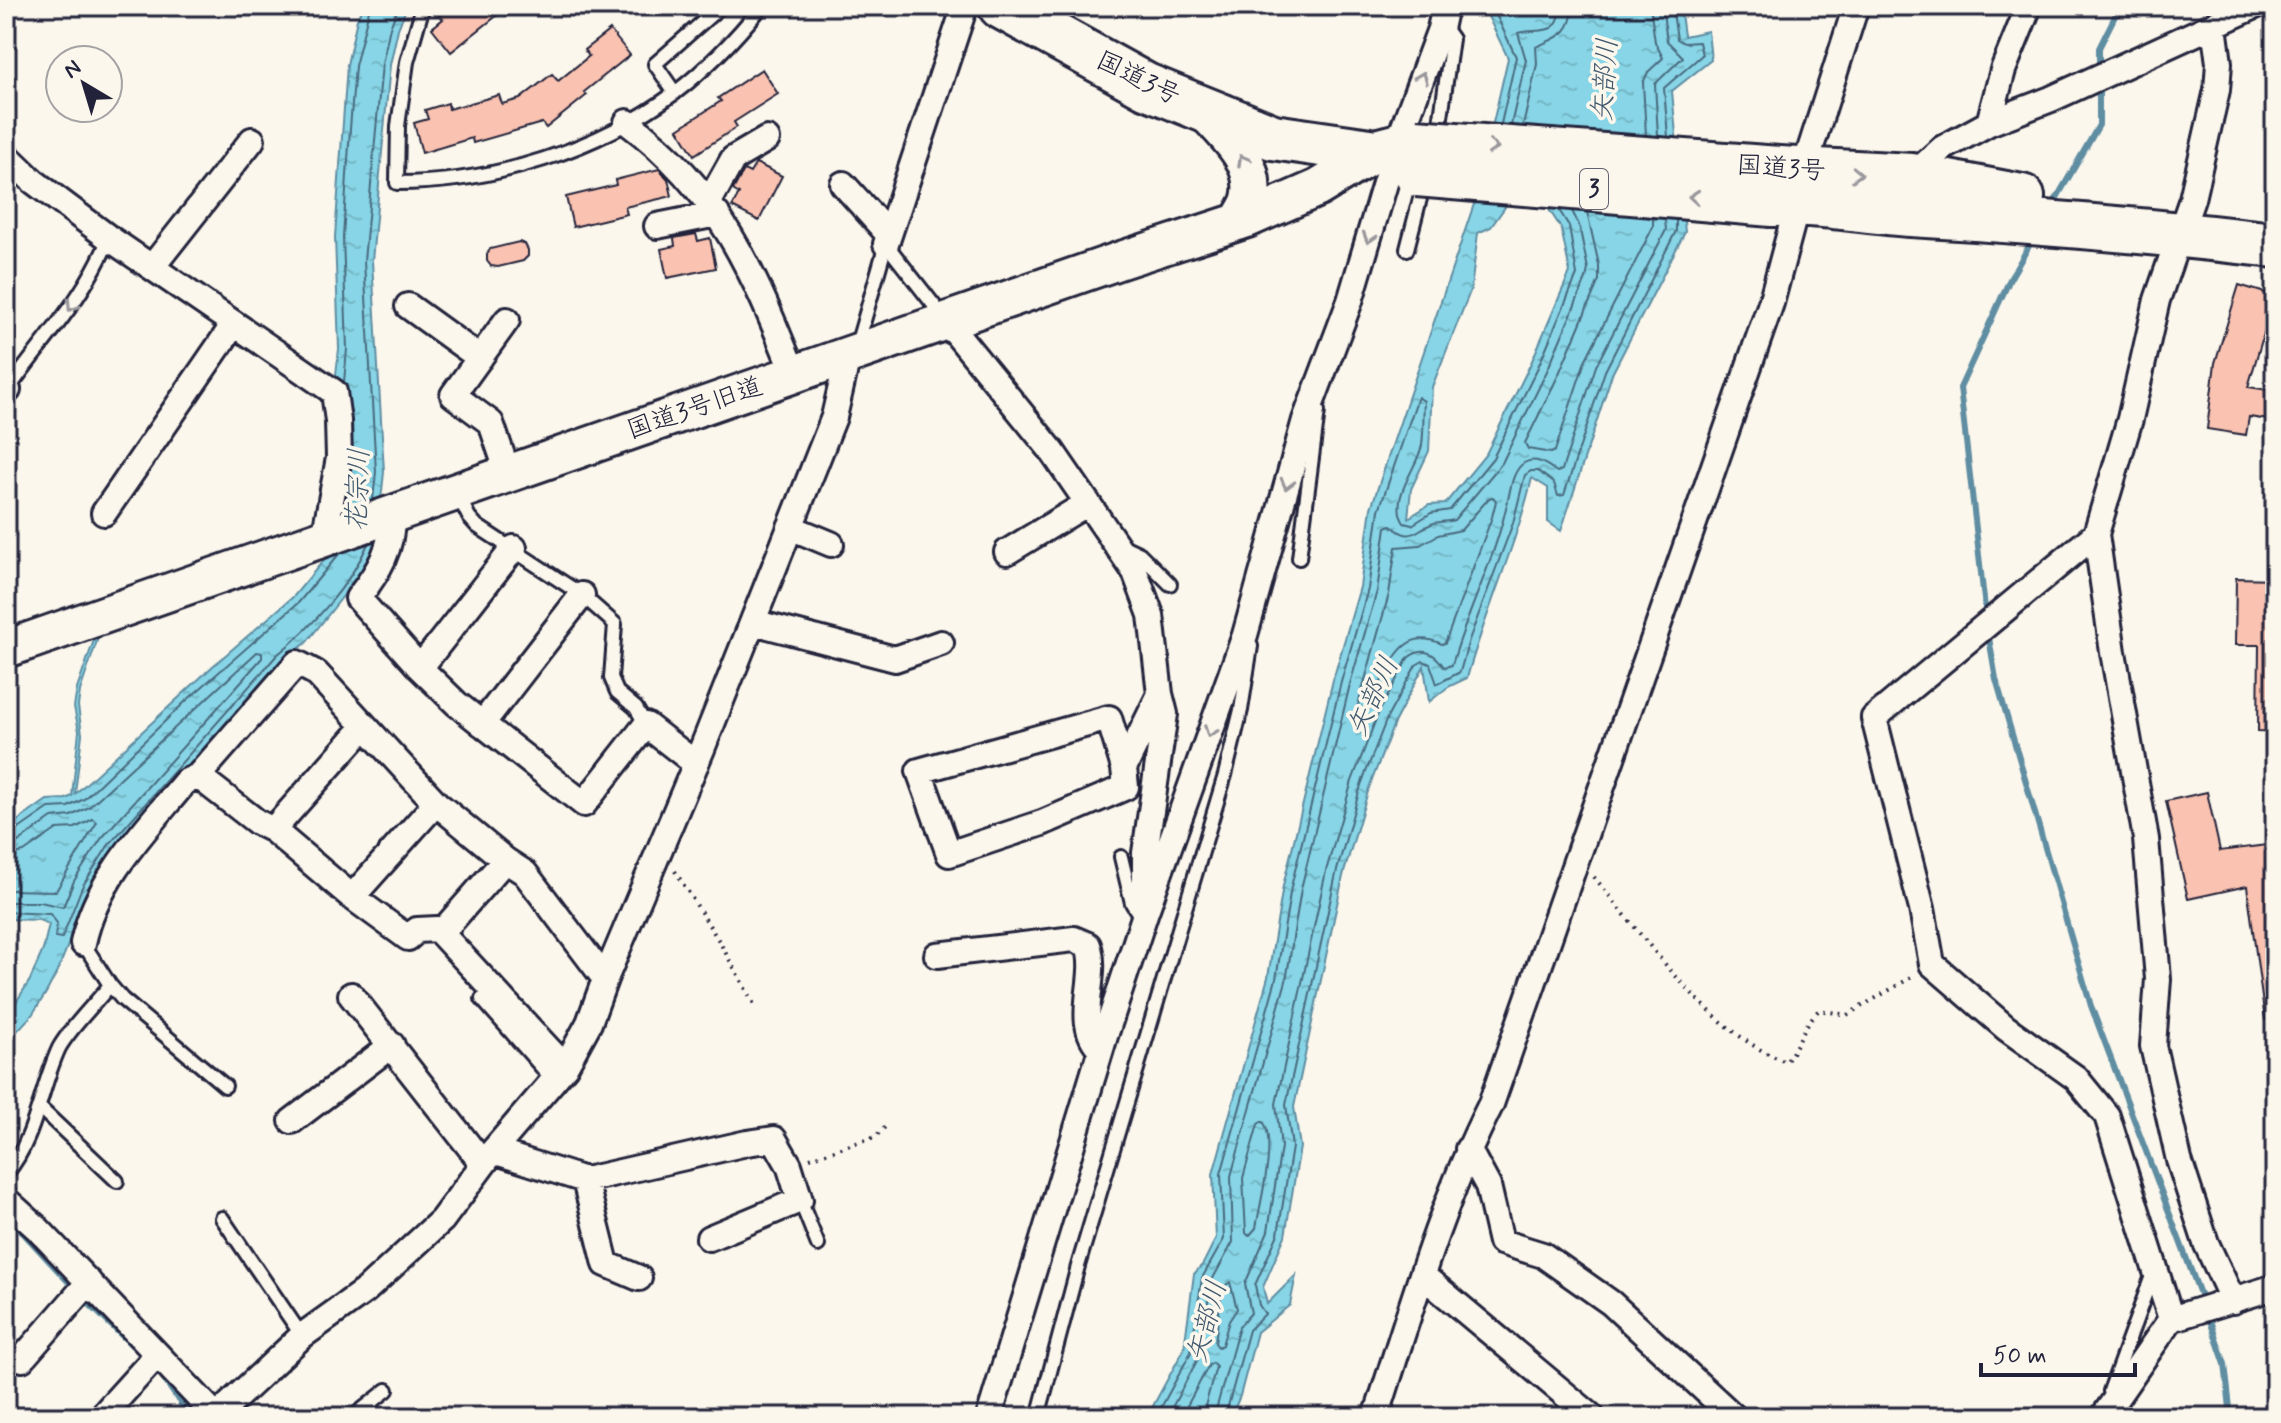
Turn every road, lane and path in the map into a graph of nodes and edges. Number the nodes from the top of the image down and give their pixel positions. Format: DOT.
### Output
graph roads {
  1 [pos="423,6"];
  2 [pos="721,6"];
  3 [pos="762,6"];
  4 [pos="965,6"];
  5 [pos="1001,6"];
  6 [pos="1856,6"];
  7 [pos="2029,6"];
  8 [pos="2255,6"];
  9 [pos="1443,15"];
  10 [pos="2214,26"];
  11 [pos="675,93"];
  12 [pos="1201,108"];
  13 [pos="627,122"];
  14 [pos="1989,123"];
  15 [pos="767,139"];
  16 [pos="252,140"];
  17 [pos="6,155"];
  18 [pos="1399,155"];
  19 [pos="843,184"];
  20 [pos="1788,187"];
  21 [pos="1908,195"];
  22 [pos="713,208"];
  23 [pos="1238,222"];
  24 [pos="657,226"];
  25 [pos="2181,234"];
  26 [pos="109,238"];
  27 [pos="887,240"];
  28 [pos="2275,245"];
  29 [pos="1407,249"];
  30 [pos="152,267"];
  31 [pos="408,306"];
  32 [pos="507,320"];
  33 [pos="946,321"];
  34 [pos="234,324"];
  35 [pos="851,354"];
  36 [pos="480,358"];
  37 [pos="1325,370"];
  38 [pos="794,374"];
  39 [pos="7,390"];
  40 [pos="508,473"];
  41 [pos="457,491"];
  42 [pos="1088,503"];
  43 [pos="104,513"];
  44 [pos="390,514"];
  45 [pos="790,527"];
  46 [pos="2096,534"];
  47 [pos="327,537"];
  48 [pos="1115,543"];
  49 [pos="831,544"];
  50 [pos="514,548"];
  51 [pos="1007,552"];
  52 [pos="1299,558"];
  53 [pos="1170,584"];
  54 [pos="582,595"];
  55 [pos="753,622"];
  56 [pos="1245,635"];
  57 [pos="941,643"];
  58 [pos="6,649"];
  59 [pos="420,668"];
  60 [pos="1160,694"];
  61 [pos="482,724"];
  62 [pos="646,725"];
  63 [pos="365,726"];
  64 [pos="696,764"];
  65 [pos="1124,768"];
  66 [pos="198,776"];
  67 [pos="436,803"];
  68 [pos="273,830"];
  69 [pos="658,852"];
  70 [pos="1121,857"];
  71 [pos="1577,857"];
  72 [pos="505,860"];
  73 [pos="352,897"];
  74 [pos="1144,918"];
  75 [pos="441,933"];
  76 [pos="83,943"];
  77 [pos="937,955"];
  78 [pos="1932,964"];
  79 [pos="605,979"];
  80 [pos="110,985"];
  81 [pos="351,995"];
  82 [pos="482,999"];
  83 [pos="755,1006"];
  84 [pos="392,1045"];
  85 [pos="1101,1049"];
  86 [pos="559,1074"];
  87 [pos="225,1086"];
  88 [pos="39,1107"];
  89 [pos="292,1121"];
  90 [pos="888,1124"];
  91 [pos="1468,1149"];
  92 [pos="488,1158"];
  93 [pos="789,1165"];
  94 [pos="6,1174"];
  95 [pos="585,1180"];
  96 [pos="117,1181"];
  97 [pos="6,1200"];
  98 [pos="800,1200"];
  99 [pos="222,1218"];
  100 [pos="709,1238"];
  101 [pos="818,1245"];
  102 [pos="2156,1265"];
  103 [pos="1422,1275"];
  104 [pos="639,1278"];
  105 [pos="89,1282"];
  106 [pos="2275,1287"];
  107 [pos="2227,1303"];
  108 [pos="2178,1318"];
  109 [pos="302,1336"];
  110 [pos="157,1355"];
  111 [pos="22,1359"];
  112 [pos="387,1390"];
  113 [pos="101,1417"];
  114 [pos="217,1417"];
  115 [pos="353,1417"];
  116 [pos="989,1417"];
  117 [pos="1038,1417"];
  118 [pos="1376,1417"];
  119 [pos="1592,1417"];
  120 [pos="1734,1417"];
  121 [pos="2102,1417"];
  1 -- 13 [label="lane"];
  2 -- 11 [label="lane"];
  3 -- 11 [label="lane"];
  4 -- 27 [label="street"];
  5 -- 12 [label="highway, 国道3号 / 3"];
  6 -- 20 [label="street"];
  7 -- 14 [label="street"];
  8 -- 10 [label="street"];
  18 -- 9 [label="street, one-way"];
  9 -- 29 [label="lane"];
  10 -- 14 [label="street"];
  10 -- 25 [label="street"];
  11 -- 13 [label="lane"];
  12 -- 18 [label="highway, 国道3号 / 3"];
  23 -- 12 [label="street, one-way"];
  13 -- 22 [label="street"];
  14 -- 21 [label="street"];
  15 -- 22 [label="street"];
  16 -- 30 [label="street"];
  17 -- 26 [label="street"];
  18 -- 20 [label="highway, 国道3号 / 3, bridge"];
  18 -- 23 [label="street, 国道3号旧道"];
  18 -- 37 [label="street, one-way"];
  19 -- 27 [label="street"];
  20 -- 21 [label="highway, 国道3号 / 3"];
  20 -- 71 [label="street"];
  21 -- 25 [label="highway, 国道3号 / 3"];
  22 -- 24 [label="street"];
  22 -- 38 [label="street"];
  23 -- 33 [label="street, 国道3号旧道"];
  25 -- 28 [label="highway, 国道3号 / 3"];
  25 -- 46 [label="street"];
  26 -- 30 [label="street"];
  26 -- 39 [label="lane, one-way"];
  27 -- 33 [label="lane"];
  27 -- 35 [label="lane"];
  30 -- 34 [label="street"];
  31 -- 36 [label="street"];
  32 -- 36 [label="street"];
  33 -- 35 [label="street, 国道3号旧道"];
  33 -- 42 [label="street"];
  34 -- 43 [label="street"];
  34 -- 47 [label="street"];
  35 -- 38 [label="street, 国道3号旧道"];
  35 -- 45 [label="street"];
  36 -- 40 [label="street"];
  37 -- 52 [label="lane"];
  37 -- 56 [label="street, one-way"];
  38 -- 40 [label="street, 国道3号旧道"];
  40 -- 41 [label="street, 国道3号旧道"];
  41 -- 44 [label="street, 国道3号旧道"];
  41 -- 50 [label="lane"];
  42 -- 48 [label="street"];
  42 -- 51 [label="street"];
  44 -- 47 [label="street, 国道3号旧道"];
  44 -- 59 [label="street"];
  45 -- 49 [label="street"];
  45 -- 55 [label="street"];
  46 -- 78 [label="street"];
  46 -- 107 [label="street"];
  47 -- 58 [label="street, 国道3号旧道"];
  48 -- 53 [label="lane"];
  48 -- 60 [label="street"];
  50 -- 54 [label="lane"];
  50 -- 59 [label="street"];
  54 -- 61 [label="street"];
  54 -- 62 [label="lane"];
  55 -- 57 [label="street"];
  55 -- 64 [label="street"];
  56 -- 74 [label="street, one-way"];
  56 -- 117 [label="lane"];
  59 -- 61 [label="street"];
  60 -- 65 [label="street"];
  60 -- 74 [label="street"];
  61 -- 62 [label="street"];
  62 -- 64 [label="street"];
  63 -- 66 [label="street"];
  63 -- 67 [label="street"];
  63 -- 68 [label="street"];
  64 -- 69 [label="street"];
  65 -- 65 [label="street"];
  66 -- 68 [label="street"];
  66 -- 76 [label="street"];
  67 -- 72 [label="street"];
  67 -- 73 [label="street"];
  68 -- 73 [label="street"];
  69 -- 79 [label="street"];
  69 -- 83 [label="path"];
  70 -- 74 [label="lane"];
  71 -- 78 [label="path"];
  71 -- 91 [label="street"];
  72 -- 75 [label="street"];
  72 -- 79 [label="street"];
  73 -- 75 [label="street"];
  74 -- 85 [label="street"];
  75 -- 86 [label="street"];
  76 -- 80 [label="lane"];
  77 -- 85 [label="street"];
  78 -- 102 [label="street"];
  79 -- 86 [label="street"];
  80 -- 87 [label="lane"];
  80 -- 88 [label="lane"];
  81 -- 84 [label="street"];
  82 -- 86 [label="lane"];
  84 -- 89 [label="street"];
  84 -- 92 [label="street"];
  85 -- 116 [label="street"];
  86 -- 92 [label="street"];
  88 -- 94 [label="lane"];
  88 -- 96 [label="lane"];
  90 -- 93 [label="path"];
  91 -- 103 [label="street"];
  91 -- 120 [label="street"];
  92 -- 95 [label="street"];
  92 -- 109 [label="street"];
  93 -- 95 [label="street"];
  93 -- 98 [label="street"];
  95 -- 104 [label="street"];
  97 -- 105 [label="street"];
  98 -- 100 [label="street"];
  98 -- 101 [label="lane"];
  99 -- 109 [label="lane"];
  102 -- 108 [label="street"];
  102 -- 121 [label="lane"];
  103 -- 118 [label="street"];
  103 -- 119 [label="street"];
  105 -- 110 [label="street"];
  105 -- 111 [label="street"];
  106 -- 107 [label="street"];
  107 -- 108 [label="street"];
  108 -- 121 [label="street"];
  109 -- 114 [label="street"];
  110 -- 113 [label="street"];
  110 -- 114 [label="street"];
  112 -- 115 [label="lane"];
}
